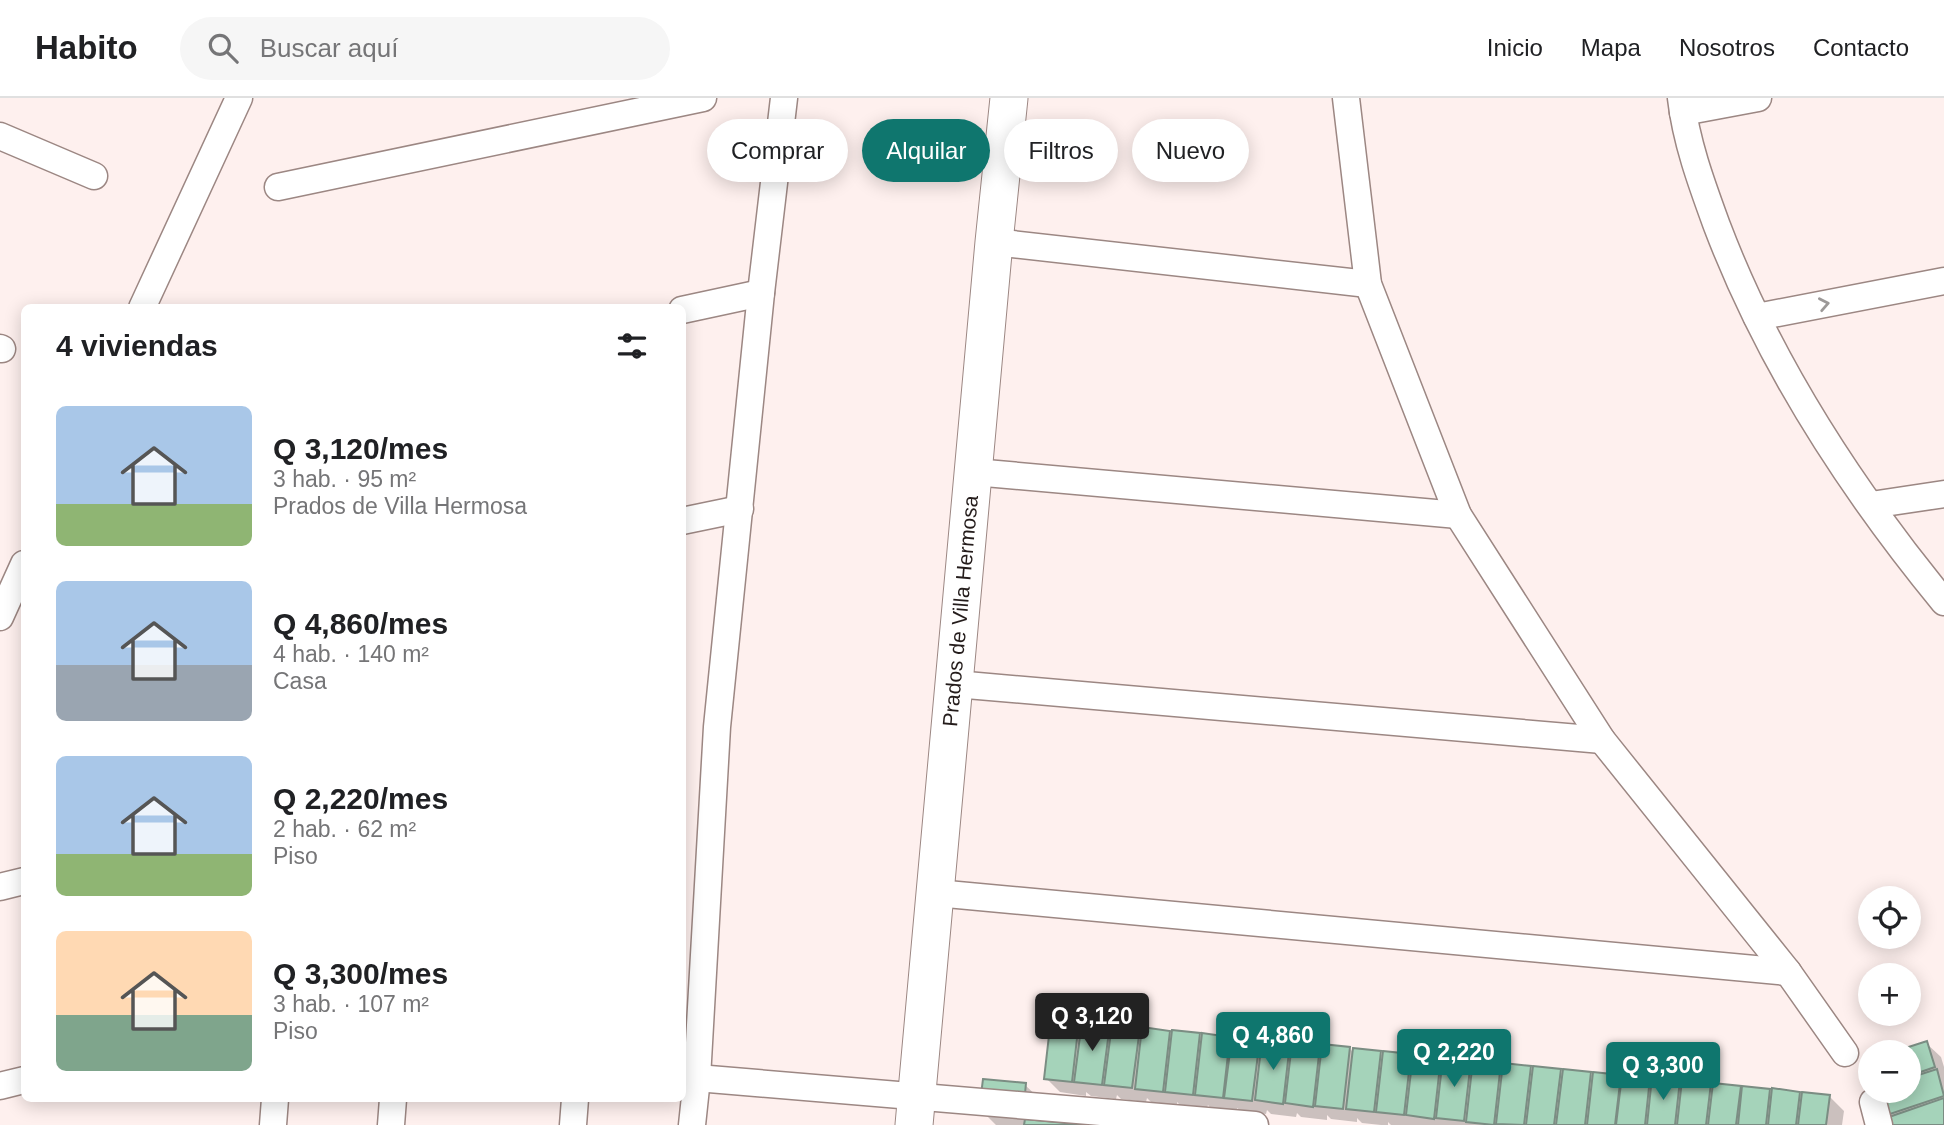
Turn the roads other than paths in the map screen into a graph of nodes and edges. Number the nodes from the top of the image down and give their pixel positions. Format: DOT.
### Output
graph roads {
  1 [pos="239,98"];
  2 [pos="703,98"];
  3 [pos="784,98"];
  4 [pos="1009,98"];
  5 [pos="1346,98"];
  6 [pos="1758,98"];
  7 [pos="1682,105"];
  8 [pos="0,135"];
  9 [pos="94,176"];
  10 [pos="278,187"];
  11 [pos="994,242"];
  12 [pos="1944,281"];
  13 [pos="1368,284"];
  14 [pos="761,293"];
  15 [pos="144,304"];
  16 [pos="686,309"];
  17 [pos="1757,317"];
  18 [pos="974,472"];
  19 [pos="1944,494"];
  20 [pos="1871,506"];
  21 [pos="740,509"];
  22 [pos="1458,515"];
  23 [pos="686,521"];
  24 [pos="21,571"];
  25 [pos="1944,602"];
  26 [pos="0,617"];
  27 [pos="955,684"];
  28 [pos="1602,740"];
  29 [pos="21,882"];
  30 [pos="0,887"];
  31 [pos="936,893"];
  32 [pos="1788,972"];
  33 [pos="1845,1053"];
  34 [pos="697,1078"];
  35 [pos="21,1081"];
  36 [pos="0,1086"];
  37 [pos="275,1102"];
  38 [pos="393,1102"];
  39 [pos="575,1102"];
  40 [pos="916,1110"];
  41 [pos="1113,1119"];
  42 [pos="273,1125"];
  43 [pos="391,1125"];
  44 [pos="573,1125"];
  45 [pos="692,1125"];
  46 [pos="1255,1125"];
  1 -- 15 [label="street"];
  2 -- 10 [label="street"];
  3 -- 14 [label="street"];
  4 -- 11 [label="main road, Prados de Villa Hermosa"];
  5 -- 13 [label="street"];
  6 -- 7 [label="street"];
  7 -- 17 [label="street"];
  8 -- 9 [label="street"];
  11 -- 13 [label="street"];
  11 -- 18 [label="main road, Prados de Villa Hermosa"];
  17 -- 12 [label="street, one-way"];
  13 -- 22 [label="street"];
  14 -- 16 [label="street"];
  14 -- 21 [label="street"];
  17 -- 20 [label="street"];
  18 -- 22 [label="street"];
  18 -- 27 [label="main road, Prados de Villa Hermosa"];
  19 -- 20 [label="street"];
  20 -- 25 [label="street"];
  21 -- 23 [label="street"];
  21 -- 34 [label="street"];
  22 -- 28 [label="street"];
  24 -- 26 [label="street"];
  27 -- 28 [label="street"];
  27 -- 31 [label="main road, Prados de Villa Hermosa"];
  28 -- 32 [label="street"];
  29 -- 30 [label="street"];
  31 -- 32 [label="street"];
  31 -- 40 [label="main road, Prados de Villa Hermosa"];
  32 -- 33 [label="street"];
  34 -- 40 [label="street"];
  34 -- 45 [label="street"];
  35 -- 36 [label="street"];
  37 -- 42 [label="street"];
  38 -- 43 [label="street"];
  39 -- 44 [label="street"];
  40 -- 41 [label="street"];
  41 -- 46 [label="street"];
}
